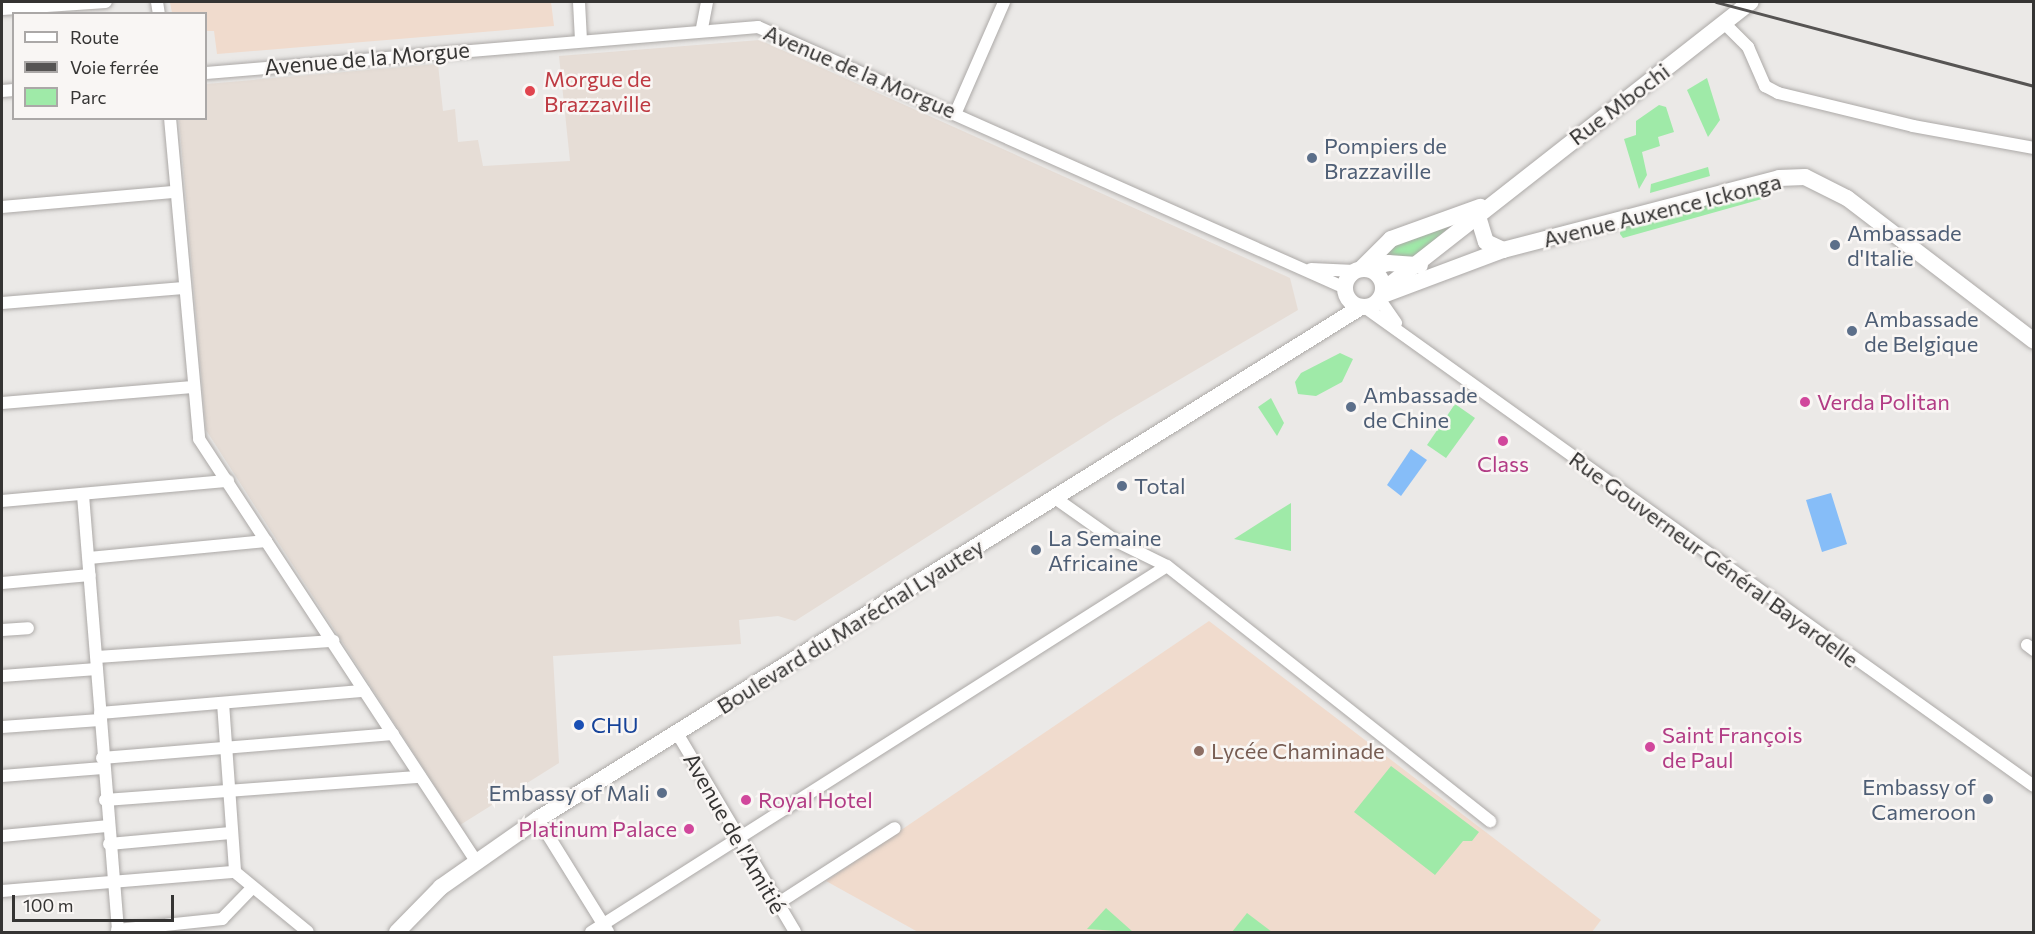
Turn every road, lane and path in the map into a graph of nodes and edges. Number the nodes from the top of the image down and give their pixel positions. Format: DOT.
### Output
graph roads {
  1 [pos="106,2"];
  2 [pos="579,2"];
  3 [pos="707,2"];
  4 [pos="1004,2"];
  5 [pos="1751,2"];
  6 [pos="8,6"];
  7 [pos="1725,24"];
  8 [pos="702,28"];
  9 [pos="581,39"];
  10 [pos="207,72"];
  11 [pos="956,112"];
  12 [pos="170,120"];
  13 [pos="2034,148"];
  14 [pos="175,192"];
  15 [pos="2,207"];
  16 [pos="1482,209"];
  17 [pos="1503,250"];
  18 [pos="1457,264"];
  19 [pos="1415,266"];
  20 [pos="1304,268"];
  21 [pos="1361,270"];
  22 [pos="183,288"];
  23 [pos="1345,292"];
  24 [pos="1375,300"];
  25 [pos="2,303"];
  26 [pos="1316,336"];
  27 [pos="2034,341"];
  28 [pos="192,387"];
  29 [pos="2,403"];
  30 [pos="228,481"];
  31 [pos="83,495"];
  32 [pos="1055,498"];
  33 [pos="2,501"];
  34 [pos="266,541"];
  35 [pos="88,558"];
  36 [pos="1167,566"];
  37 [pos="90,575"];
  38 [pos="2,583"];
  39 [pos="28,628"];
  40 [pos="2,630"];
  41 [pos="333,641"];
  42 [pos="97,663"];
  43 [pos="2,676"];
  44 [pos="364,691"];
  45 [pos="223,703"];
  46 [pos="100,717"];
  47 [pos="2,727"];
  48 [pos="677,733"];
  49 [pos="393,734"];
  50 [pos="224,748"];
  51 [pos="103,763"];
  52 [pos="2,776"];
  53 [pos="420,777"];
  54 [pos="2032,781"];
  55 [pos="226,789"];
  56 [pos="105,800"];
  57 [pos="538,819"];
  58 [pos="1490,821"];
  59 [pos="107,826"];
  60 [pos="895,828"];
  61 [pos="231,833"];
  62 [pos="2,836"];
  63 [pos="736,838"];
  64 [pos="109,844"];
  65 [pos="476,861"];
  66 [pos="236,872"];
  67 [pos="113,882"];
  68 [pos="252,888"];
  69 [pos="2,891"];
  70 [pos="777,904"];
  71 [pos="606,929"];
  72 [pos="118,931"];
  73 [pos="308,933"];
  74 [pos="397,933"];
  75 [pos="591,933"];
  76 [pos="795,933"];
  1 -- 6 [label="street"];
  2 -- 9 [label="street"];
  3 -- 8 [label="street"];
  4 -- 11 [label="street"];
  5 -- 7 [label="main road, Rue Mbochi"];
  7 -- 13 [label="street"];
  7 -- 16 [label="main road, Rue Mbochi"];
  8 -- 9 [label="street, Avenue de la Morgue"];
  8 -- 11 [label="street, Avenue de la Morgue"];
  9 -- 10 [label="street, Avenue de la Morgue"];
  11 -- 20 [label="street, Avenue de la Morgue"];
  12 -- 14 [label="street"];
  14 -- 15 [label="street"];
  14 -- 22 [label="street"];
  16 -- 17 [label="main road"];
  16 -- 19 [label="main road, Rue Mbochi"];
  16 -- 21 [label="main road, Rue Mbochi"];
  17 -- 18 [label="main road, Avenue Auxence Ickonga"];
  17 -- 27 [label="main road, Avenue Auxence Ickonga"];
  18 -- 19 [label="main road, Avenue Auxence Ickonga"];
  18 -- 24 [label="main road, Avenue Auxence Ickonga"];
  19 -- 21 [label="main road, Avenue Auxence Ickonga"];
  19 -- 24 [label="main road, Rue Mbochi"];
  20 -- 21 [label="street, Avenue de la Morgue"];
  20 -- 23 [label="street, Avenue de la Morgue"];
  21 -- 23 [label="main road, Rue Mbochi"];
  21 -- 24 [label="main road"];
  22 -- 25 [label="street"];
  22 -- 28 [label="street"];
  23 -- 24 [label="main road"];
  23 -- 26 [label="main road, Boulevard du Maréchal Lyautey"];
  24 -- 26 [label="main road, Boulevard du Maréchal Lyautey"];
  24 -- 54 [label="street, Rue Gouverneur Général Bayardelle"];
  26 -- 32 [label="main road, Boulevard du Maréchal Lyautey"];
  28 -- 29 [label="street"];
  28 -- 30 [label="street"];
  30 -- 31 [label="street"];
  30 -- 34 [label="street"];
  31 -- 33 [label="street"];
  31 -- 35 [label="street"];
  32 -- 36 [label="street"];
  32 -- 48 [label="main road, Boulevard du Maréchal Lyautey"];
  34 -- 35 [label="street"];
  34 -- 41 [label="street"];
  35 -- 37 [label="street"];
  36 -- 58 [label="street"];
  36 -- 63 [label="street"];
  37 -- 38 [label="street"];
  37 -- 42 [label="street"];
  39 -- 40 [label="street"];
  41 -- 42 [label="street"];
  41 -- 44 [label="street"];
  42 -- 43 [label="street"];
  42 -- 46 [label="street"];
  44 -- 45 [label="street"];
  44 -- 49 [label="street"];
  45 -- 46 [label="street"];
  45 -- 50 [label="street"];
  46 -- 47 [label="street"];
  46 -- 51 [label="street"];
  48 -- 57 [label="main road, Boulevard du Maréchal Lyautey"];
  48 -- 63 [label="street, Avenue de l'Amitié"];
  49 -- 50 [label="street"];
  49 -- 53 [label="street"];
  50 -- 51 [label="street"];
  50 -- 55 [label="street"];
  51 -- 52 [label="street"];
  51 -- 56 [label="street"];
  53 -- 55 [label="street"];
  53 -- 65 [label="street"];
  55 -- 56 [label="street"];
  55 -- 61 [label="street"];
  56 -- 59 [label="street"];
  57 -- 65 [label="main road, Boulevard du Maréchal Lyautey"];
  57 -- 71 [label="street"];
  59 -- 62 [label="street"];
  59 -- 64 [label="street"];
  60 -- 70 [label="street"];
  61 -- 64 [label="street"];
  61 -- 66 [label="street"];
  63 -- 70 [label="street, Avenue de l'Amitié"];
  63 -- 71 [label="street"];
  64 -- 67 [label="street"];
  65 -- 74 [label="main road, Boulevard du Maréchal Lyautey"];
  66 -- 67 [label="street"];
  66 -- 68 [label="street"];
  67 -- 69 [label="street"];
  67 -- 72 [label="street"];
  68 -- 72 [label="street"];
  68 -- 73 [label="street"];
  70 -- 76 [label="street, Avenue de l'Amitié"];
  71 -- 75 [label="street"];
}
